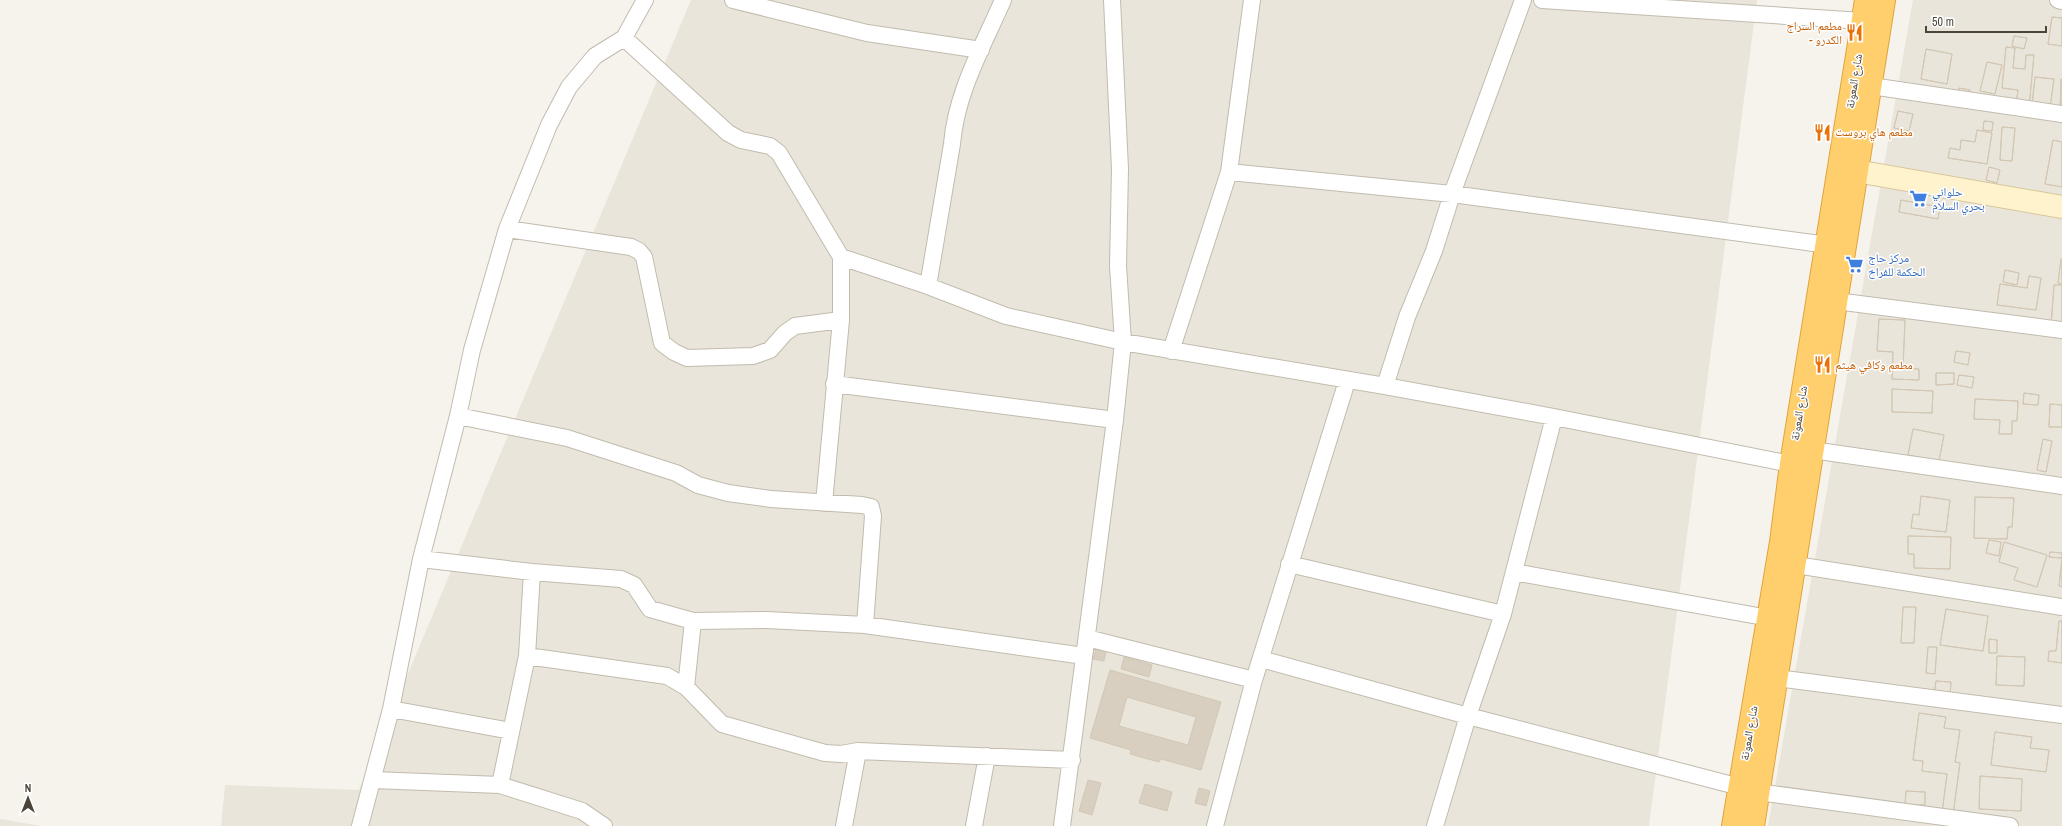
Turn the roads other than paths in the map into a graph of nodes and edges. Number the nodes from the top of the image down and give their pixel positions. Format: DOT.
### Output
graph roads {
  1 [pos="645,0"];
  2 [pos="733,0"];
  3 [pos="1003,0"];
  4 [pos="1112,0"];
  5 [pos="1252,0"];
  6 [pos="1523,0"];
  7 [pos="1542,0"];
  8 [pos="1866,0"];
  9 [pos="1884,0"];
  10 [pos="2058,0"];
  11 [pos="2062,1"];
  12 [pos="1864,21"];
  13 [pos="624,38"];
  14 [pos="981,50"];
  15 [pos="1871,86"];
  16 [pos="2062,114"];
  17 [pos="1848,168"];
  18 [pos="1229,172"];
  19 [pos="1452,194"];
  20 [pos="2062,207"];
  21 [pos="507,229"];
  22 [pos="1828,245"];
  23 [pos="841,257"];
  24 [pos="928,286"];
  25 [pos="1836,301"];
  26 [pos="842,320"];
  27 [pos="2062,330"];
  28 [pos="1123,342"];
  29 [pos="1171,351"];
  30 [pos="1347,381"];
  31 [pos="834,384"];
  32 [pos="1385,386"];
  33 [pos="458,416"];
  34 [pos="1554,417"];
  35 [pos="1115,420"];
  36 [pos="1812,450"];
  37 [pos="1791,464"];
  38 [pos="2062,486"];
  39 [pos="824,503"];
  40 [pos="421,559"];
  41 [pos="1289,564"];
  42 [pos="1796,565"];
  43 [pos="532,572"];
  44 [pos="1514,572"];
  45 [pos="2062,608"];
  46 [pos="1503,614"];
  47 [pos="1769,618"];
  48 [pos="693,621"];
  49 [pos="865,625"];
  50 [pos="1087,638"];
  51 [pos="527,656"];
  52 [pos="1084,656"];
  53 [pos="1261,659"];
  54 [pos="1777,678"];
  55 [pos="1254,680"];
  56 [pos="686,687"];
  57 [pos="391,709"];
  58 [pos="2062,715"];
  59 [pos="1468,716"];
  60 [pos="510,731"];
  61 [pos="1757,743"];
  62 [pos="858,751"];
  63 [pos="987,756"];
  64 [pos="1072,760"];
  65 [pos="373,780"];
  66 [pos="500,785"];
  67 [pos="1749,790"];
  68 [pos="360,826"];
  69 [pos="604,826"];
  70 [pos="844,826"];
  71 [pos="974,826"];
  72 [pos="1062,826"];
  73 [pos="1215,826"];
  74 [pos="1435,826"];
  75 [pos="1733,826"];
  76 [pos="1753,826"];
  77 [pos="2010,826"];
  1 -- 13 [label="street"];
  2 -- 14 [label="street"];
  3 -- 14 [label="street"];
  4 -- 28 [label="street"];
  5 -- 18 [label="street"];
  6 -- 19 [label="street"];
  7 -- 12 [label="street"];
  8 -- 12 [label="highway, شارع المعونة"];
  9 -- 15 [label="highway, شارع المعونة"];
  10 -- 11 [label="street"];
  12 -- 17 [label="highway, شارع المعونة"];
  13 -- 21 [label="street"];
  13 -- 23 [label="street"];
  14 -- 24 [label="street"];
  15 -- 16 [label="street"];
  15 -- 17 [label="highway, شارع المعونة"];
  17 -- 20 [label="street"];
  17 -- 22 [label="highway, شارع المعونة"];
  17 -- 25 [label="highway, شارع المعونة"];
  18 -- 19 [label="street"];
  18 -- 29 [label="street"];
  19 -- 22 [label="street"];
  19 -- 32 [label="street"];
  21 -- 26 [label="street"];
  21 -- 33 [label="street"];
  22 -- 37 [label="highway, شارع المعونة"];
  23 -- 24 [label="street"];
  23 -- 26 [label="street"];
  24 -- 28 [label="street"];
  25 -- 27 [label="street"];
  25 -- 36 [label="highway, شارع المعونة"];
  26 -- 31 [label="street"];
  28 -- 29 [label="street"];
  28 -- 35 [label="street"];
  29 -- 30 [label="street"];
  30 -- 32 [label="street"];
  30 -- 41 [label="street"];
  31 -- 35 [label="street"];
  31 -- 39 [label="street"];
  32 -- 34 [label="street"];
  33 -- 39 [label="street"];
  33 -- 40 [label="street"];
  34 -- 37 [label="street"];
  34 -- 44 [label="street"];
  35 -- 50 [label="street"];
  36 -- 38 [label="street"];
  36 -- 42 [label="highway, شارع المعونة"];
  37 -- 47 [label="highway, شارع المعونة"];
  39 -- 49 [label="street"];
  40 -- 43 [label="street"];
  40 -- 57 [label="street"];
  41 -- 46 [label="street"];
  41 -- 53 [label="street"];
  42 -- 45 [label="street"];
  42 -- 54 [label="highway, شارع المعونة"];
  43 -- 48 [label="street"];
  43 -- 51 [label="street"];
  44 -- 46 [label="street"];
  44 -- 47 [label="street"];
  46 -- 59 [label="street"];
  47 -- 61 [label="highway, شارع المعونة"];
  48 -- 49 [label="street"];
  48 -- 56 [label="street"];
  49 -- 52 [label="street"];
  50 -- 52 [label="street"];
  50 -- 55 [label="street"];
  51 -- 56 [label="street"];
  51 -- 60 [label="street"];
  52 -- 64 [label="street"];
  53 -- 55 [label="street"];
  53 -- 59 [label="street"];
  54 -- 58 [label="street"];
  54 -- 61 [label="highway, شارع المعونة"];
  55 -- 73 [label="street"];
  56 -- 62 [label="street"];
  57 -- 60 [label="street"];
  57 -- 65 [label="street"];
  59 -- 67 [label="street"];
  59 -- 74 [label="street"];
  60 -- 66 [label="street"];
  61 -- 67 [label="highway, شارع المعونة"];
  62 -- 63 [label="street"];
  62 -- 70 [label="street"];
  63 -- 64 [label="street"];
  63 -- 71 [label="street"];
  64 -- 72 [label="street"];
  65 -- 66 [label="street"];
  65 -- 68 [label="street"];
  66 -- 69 [label="street"];
  67 -- 75 [label="highway, شارع المعونة"];
  67 -- 76 [label="highway, شارع المعونة"];
  67 -- 77 [label="street"];
}
